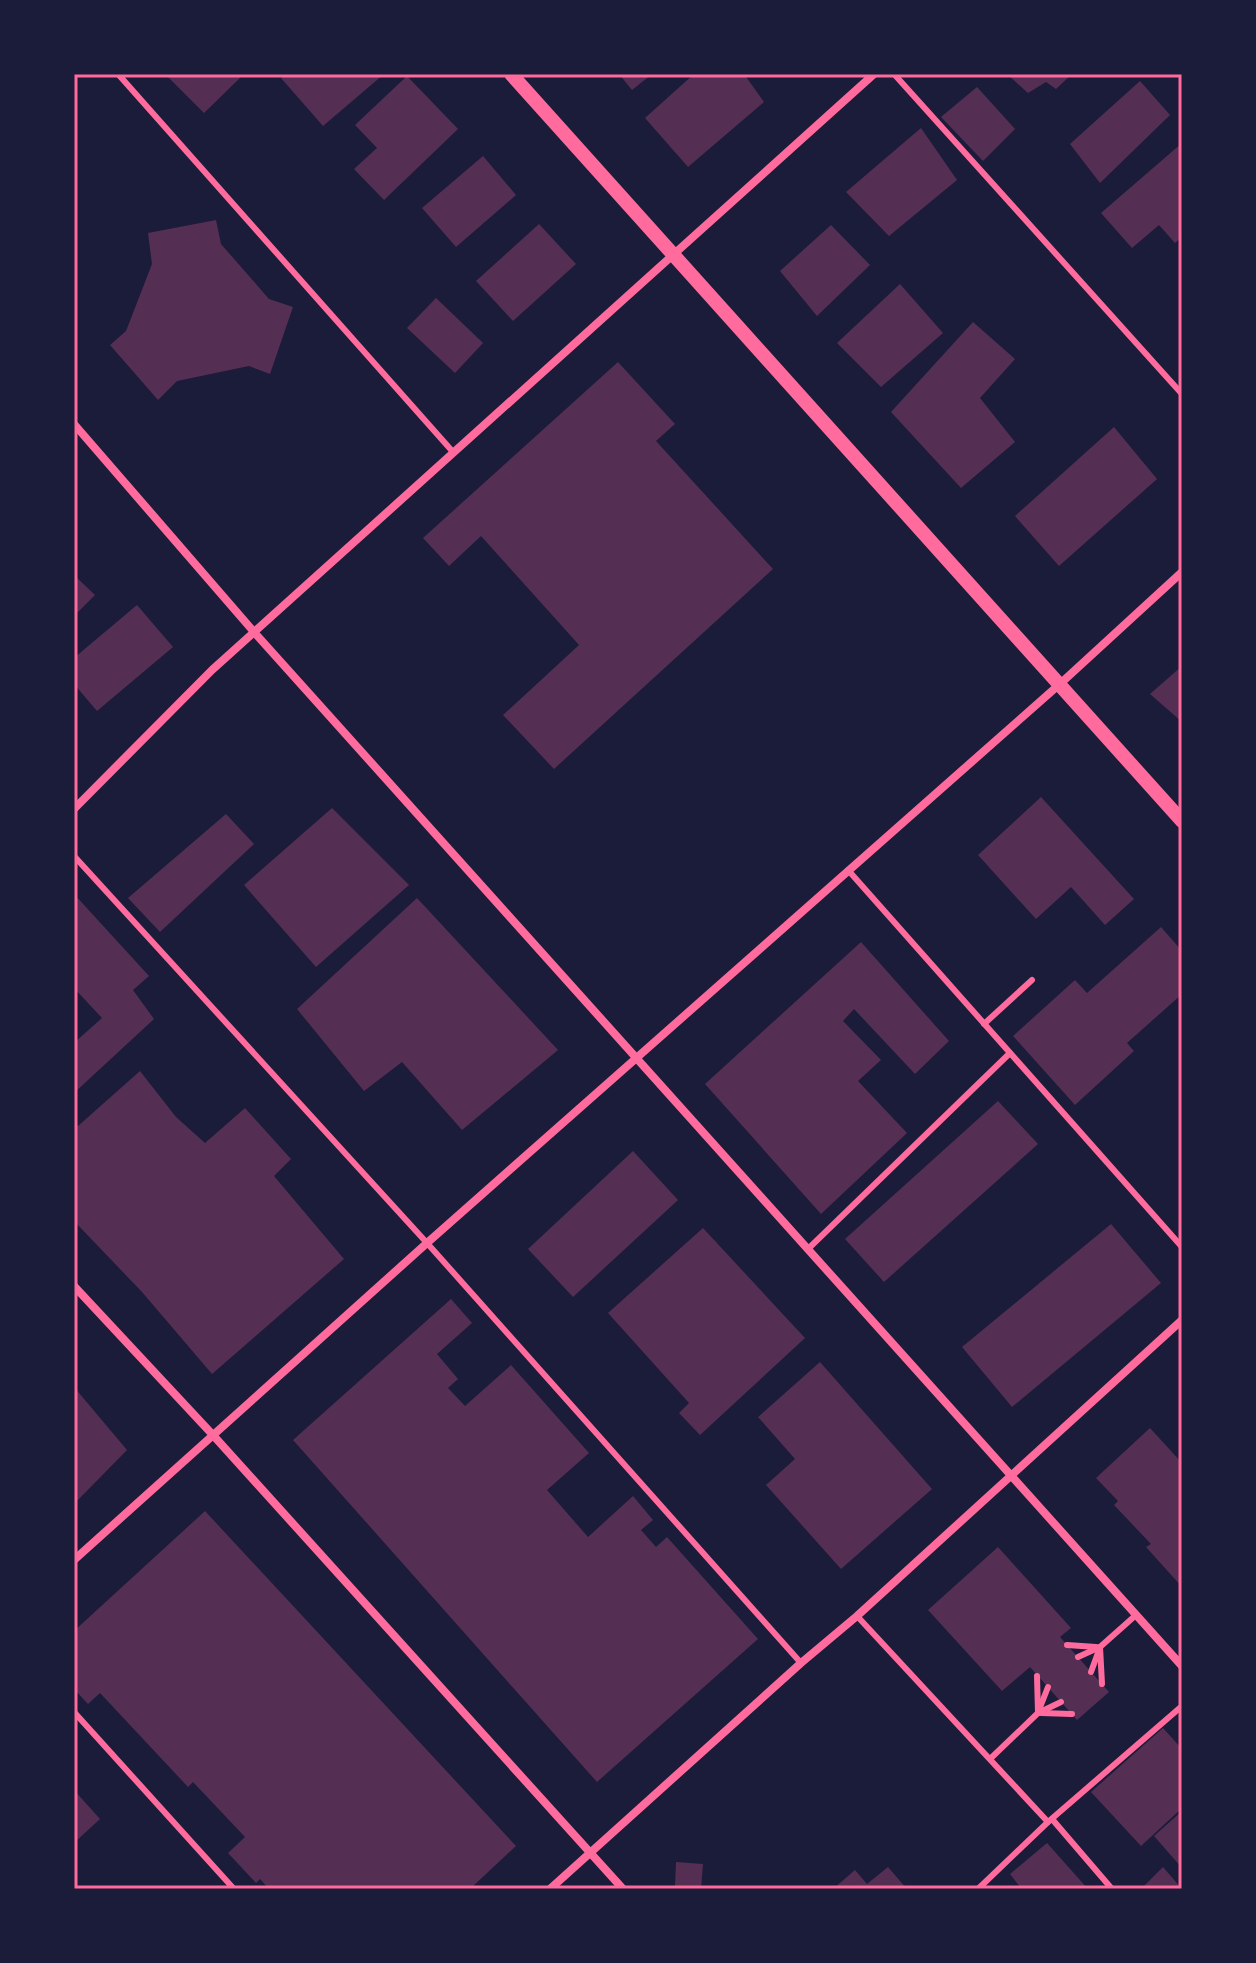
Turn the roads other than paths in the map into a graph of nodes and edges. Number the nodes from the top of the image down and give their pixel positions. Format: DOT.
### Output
graph roads {
  1 [pos="118,74"];
  2 [pos="511,74"];
  3 [pos="874,74"];
  4 [pos="894,74"];
  5 [pos="673,253"];
  6 [pos="1182,394"];
  7 [pos="74,424"];
  8 [pos="453,452"];
  9 [pos="1182,572"];
  10 [pos="254,632"];
  11 [pos="1061,683"];
  12 [pos="74,809"];
  13 [pos="1182,821"];
  14 [pos="74,856"];
  15 [pos="848,870"];
  16 [pos="1032,980"];
  17 [pos="984,1024"];
  18 [pos="1010,1053"];
  19 [pos="635,1058"];
  20 [pos="427,1243"];
  21 [pos="1182,1247"];
  22 [pos="808,1249"];
  23 [pos="74,1286"];
  24 [pos="1182,1320"];
  25 [pos="212,1434"];
  26 [pos="1011,1474"];
  27 [pos="74,1560"];
  28 [pos="1136,1615"];
  29 [pos="857,1616"];
  30 [pos="1067,1645"];
  31 [pos="1100,1647"];
  32 [pos="1078,1657"];
  33 [pos="801,1663"];
  34 [pos="1182,1666"];
  35 [pos="1091,1672"];
  36 [pos="1037,1676"];
  37 [pos="1102,1684"];
  38 [pos="1048,1687"];
  39 [pos="1061,1702"];
  40 [pos="1182,1706"];
  41 [pos="74,1712"];
  42 [pos="1038,1713"];
  43 [pos="1072,1714"];
  44 [pos="990,1759"];
  45 [pos="1050,1820"];
  46 [pos="590,1853"];
  47 [pos="234,1889"];
  48 [pos="550,1889"];
  49 [pos="623,1889"];
  50 [pos="978,1889"];
  51 [pos="1112,1889"];
  1 -- 8 [label="lane"];
  2 -- 5 [label="street"];
  3 -- 5 [label="street"];
  4 -- 6 [label="lane"];
  5 -- 8 [label="street"];
  5 -- 11 [label="street"];
  7 -- 10 [label="street"];
  8 -- 10 [label="street"];
  9 -- 11 [label="street"];
  10 -- 12 [label="street"];
  10 -- 19 [label="street"];
  11 -- 13 [label="street"];
  11 -- 15 [label="street"];
  14 -- 20 [label="lane"];
  15 -- 17 [label="lane"];
  15 -- 19 [label="street"];
  16 -- 17 [label="lane"];
  17 -- 18 [label="lane"];
  18 -- 21 [label="lane"];
  18 -- 22 [label="lane"];
  19 -- 20 [label="street"];
  19 -- 22 [label="street"];
  20 -- 25 [label="street"];
  20 -- 33 [label="lane"];
  22 -- 26 [label="street"];
  23 -- 25 [label="street"];
  24 -- 26 [label="street"];
  25 -- 27 [label="street"];
  25 -- 46 [label="street"];
  26 -- 28 [label="street"];
  26 -- 29 [label="street"];
  28 -- 31 [label="lane"];
  28 -- 34 [label="street"];
  29 -- 33 [label="street"];
  29 -- 44 [label="lane"];
  30 -- 31 [label="lane"];
  31 -- 32 [label="lane"];
  31 -- 35 [label="lane"];
  31 -- 37 [label="lane"];
  33 -- 46 [label="street"];
  36 -- 42 [label="lane"];
  38 -- 42 [label="lane"];
  39 -- 42 [label="lane"];
  40 -- 45 [label="lane"];
  41 -- 47 [label="lane"];
  42 -- 43 [label="lane"];
  42 -- 44 [label="lane"];
  44 -- 45 [label="lane"];
  45 -- 50 [label="lane"];
  45 -- 51 [label="lane"];
  46 -- 48 [label="street"];
  46 -- 49 [label="street"];
}
